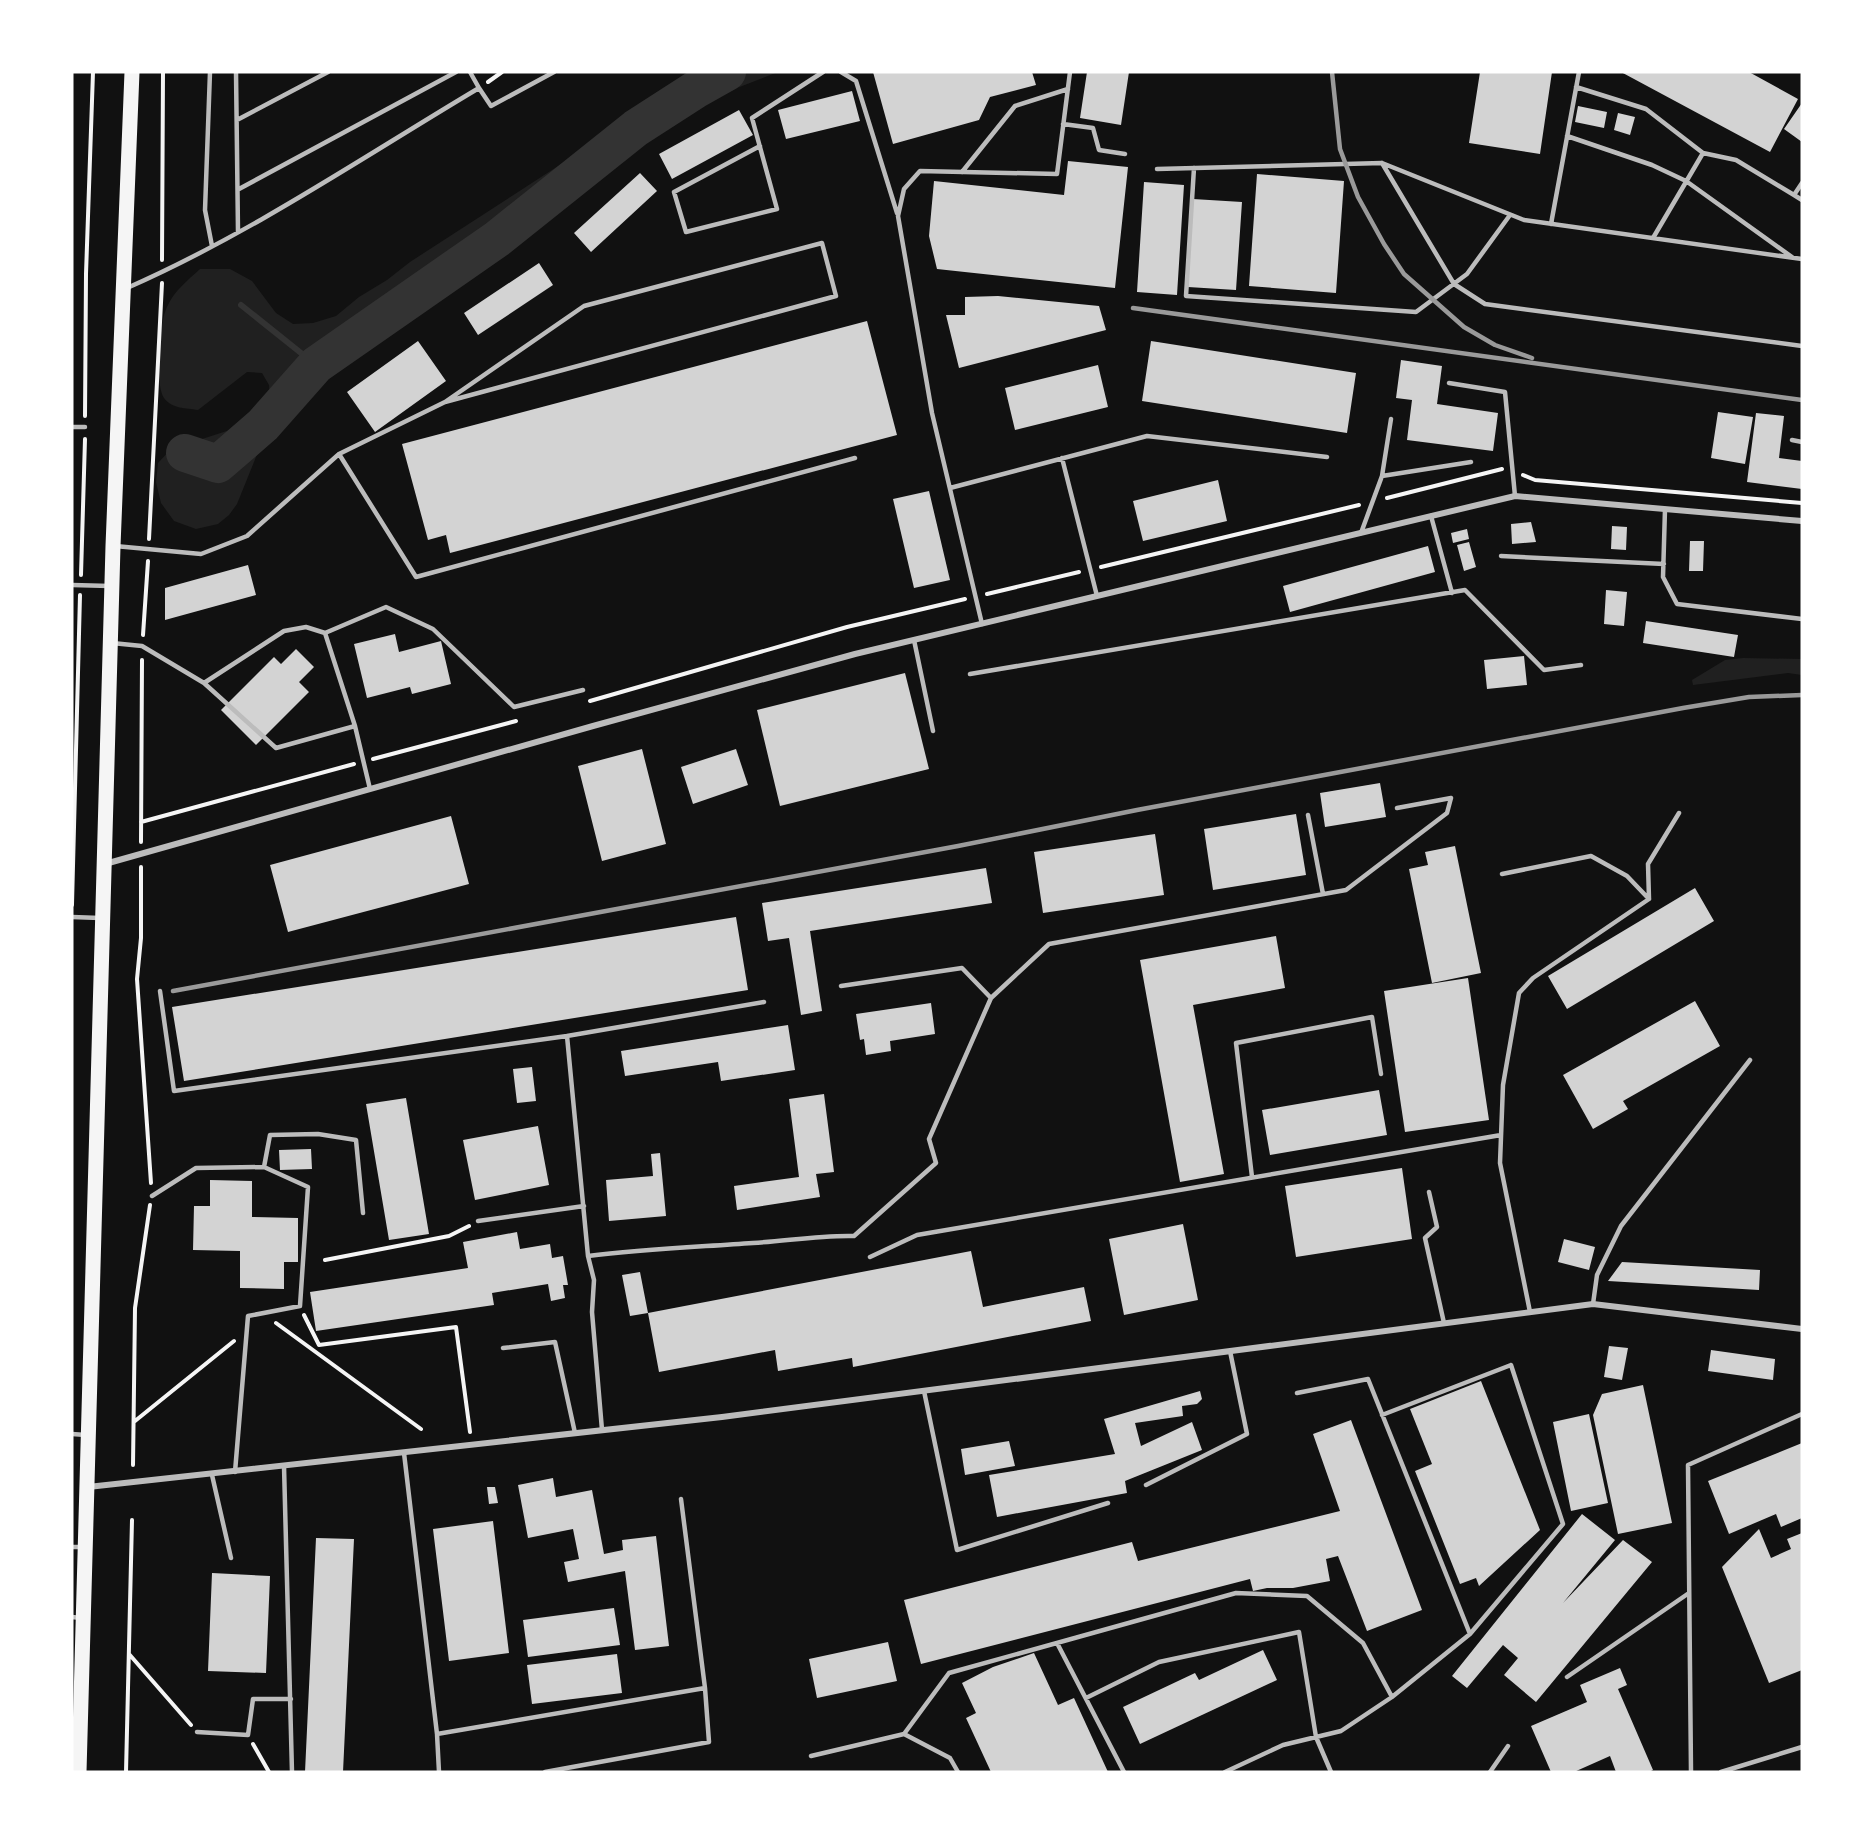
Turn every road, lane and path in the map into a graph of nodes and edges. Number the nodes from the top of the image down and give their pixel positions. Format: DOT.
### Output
graph roads {
  1 [pos="93,72"];
  2 [pos="132,72"];
  3 [pos="163,72"];
  4 [pos="210,72"];
  5 [pos="236,72"];
  6 [pos="328,72"];
  7 [pos="456,72"];
  8 [pos="470,72"];
  9 [pos="554,72"];
  10 [pos="823,72"];
  11 [pos="841,72"];
  12 [pos="1070,72"];
  13 [pos="1579,72"];
  14 [pos="1576,87"];
  15 [pos="478,88"];
  16 [pos="1068,89"];
  17 [pos="237,120"];
  18 [pos="1063,124"];
  19 [pos="1567,136"];
  20 [pos="760,146"];
  21 [pos="1703,153"];
  22 [pos="1125,154"];
  23 [pos="1382,163"];
  24 [pos="1194,168"];
  25 [pos="1157,169"];
  26 [pos="962,172"];
  27 [pos="1686,181"];
  28 [pos="1802,183"];
  29 [pos="239,189"];
  30 [pos="1794,195"];
  31 [pos="1802,200"];
  32 [pos="1510,215"];
  33 [pos="898,216"];
  34 [pos="1551,224"];
  35 [pos="238,232"];
  36 [pos="1653,238"];
  37 [pos="212,246"];
  38 [pos="1794,258"];
  39 [pos="1802,259"];
  40 [pos="162,272"];
  41 [pos="1454,284"];
  42 [pos="122,290"];
  43 [pos="1802,346"];
  44 [pos="1449,384"];
  45 [pos="445,402"];
  46 [pos="1391,419"];
  47 [pos="85,426"];
  48 [pos="72,427"];
  49 [pos="1792,440"];
  50 [pos="1802,442"];
  51 [pos="339,454"];
  52 [pos="1327,457"];
  53 [pos="855,458"];
  54 [pos="1062,458"];
  55 [pos="1471,462"];
  56 [pos="1382,476"];
  57 [pos="950,488"];
  58 [pos="1515,496"];
  59 [pos="1665,509"];
  60 [pos="1431,516"];
  61 [pos="1802,521"];
  62 [pos="1361,533"];
  63 [pos="112,546"];
  64 [pos="149,548"];
  65 [pos="1501,556"];
  66 [pos="1664,564"];
  67 [pos="72,585"];
  68 [pos="81,585"];
  69 [pos="112,586"];
  70 [pos="1452,593"];
  71 [pos="1097,596"];
  72 [pos="1802,619"];
  73 [pos="982,624"];
  74 [pos="325,633"];
  75 [pos="914,640"];
  76 [pos="111,643"];
  77 [pos="142,646"];
  78 [pos="1581,665"];
  79 [pos="970,674"];
  80 [pos="204,683"];
  81 [pos="583,690"];
  82 [pos="355,726"];
  83 [pos="933,731"];
  84 [pos="370,789"];
  85 [pos="1397,808"];
  86 [pos="1678,813"];
  87 [pos="1308,815"];
  88 [pos="140,855"];
  89 [pos="104,864"];
  90 [pos="1502,874"];
  91 [pos="1323,894"];
  92 [pos="1649,899"];
  93 [pos="72,917"];
  94 [pos="103,918"];
  95 [pos="141,938"];
  96 [pos="841,986"];
  97 [pos="160,991"];
  98 [pos="991,998"];
  99 [pos="764,1002"];
  100 [pos="567,1036"];
  101 [pos="1750,1060"];
  102 [pos="1381,1074"];
  103 [pos="1501,1134"];
  104 [pos="264,1167"];
  105 [pos="1251,1178"];
  106 [pos="1429,1192"];
  107 [pos="152,1196"];
  108 [pos="584,1206"];
  109 [pos="363,1213"];
  110 [pos="478,1221"];
  111 [pos="588,1256"];
  112 [pos="870,1257"];
  113 [pos="326,1260"];
  114 [pos="1593,1304"];
  115 [pos="300,1306"];
  116 [pos="1530,1312"];
  117 [pos="262,1313"];
  118 [pos="1444,1323"];
  119 [pos="1802,1329"];
  120 [pos="246,1332"];
  121 [pos="503,1348"];
  122 [pos="1230,1351"];
  123 [pos="924,1391"];
  124 [pos="1297,1393"];
  125 [pos="1802,1414"];
  126 [pos="1382,1415"];
  127 [pos="134,1422"];
  128 [pos="421,1429"];
  129 [pos="602,1430"];
  130 [pos="575,1433"];
  131 [pos="72,1434"];
  132 [pos="89,1435"];
  133 [pos="471,1445"];
  134 [pos="404,1453"];
  135 [pos="284,1466"];
  136 [pos="235,1472"];
  137 [pos="212,1474"];
  138 [pos="1146,1485"];
  139 [pos="87,1487"];
  140 [pos="681,1499"];
  141 [pos="1108,1503"];
  142 [pos="132,1520"];
  143 [pos="79,1547"];
  144 [pos="231,1558"];
  145 [pos="1689,1593"];
  146 [pos="78,1618"];
  147 [pos="1470,1634"];
  148 [pos="1057,1643"];
  149 [pos="129,1654"];
  150 [pos="1567,1677"];
  151 [pos="705,1688"];
  152 [pos="1392,1697"];
  153 [pos="1086,1698"];
  154 [pos="291,1699"];
  155 [pos="197,1732"];
  156 [pos="248,1734"];
  157 [pos="437,1734"];
  158 [pos="904,1734"];
  159 [pos="1316,1737"];
  160 [pos="1508,1746"];
  161 [pos="1802,1747"];
  162 [pos="811,1756"];
  163 [pos="79,1772"];
  164 [pos="126,1772"];
  165 [pos="269,1772"];
  166 [pos="292,1772"];
  167 [pos="440,1772"];
  168 [pos="545,1772"];
  169 [pos="958,1772"];
  170 [pos="1124,1772"];
  171 [pos="1225,1772"];
  172 [pos="1331,1772"];
  173 [pos="1490,1772"];
  174 [pos="1691,1772"];
  175 [pos="1721,1772"];
  1 -- 47 [label="path"];
  2 -- 42 [label="main road"];
  3 -- 40 [label="path"];
  4 -- 37 [label="lane"];
  5 -- 17 [label="lane"];
  6 -- 17 [label="lane"];
  7 -- 29 [label="lane"];
  8 -- 15 [label="lane"];
  9 -- 15 [label="lane"];
  10 -- 20 [label="lane"];
  11 -- 33 [label="lane"];
  12 -- 16 [label="lane"];
  13 -- 14 [label="lane"];
  14 -- 19 [label="lane"];
  14 -- 21 [label="lane"];
  15 -- 35 [label="lane"];
  16 -- 18 [label="lane"];
  16 -- 26 [label="lane"];
  17 -- 29 [label="lane"];
  18 -- 22 [label="lane"];
  18 -- 26 [label="lane"];
  19 -- 27 [label="lane"];
  19 -- 34 [label="lane"];
  20 -- 20 [label="lane"];
  21 -- 27 [label="lane"];
  21 -- 30 [label="lane"];
  23 -- 24 [label="lane"];
  23 -- 32 [label="lane"];
  23 -- 41 [label="lane"];
  24 -- 25 [label="lane"];
  24 -- 41 [label="lane"];
  26 -- 33 [label="lane"];
  27 -- 36 [label="lane"];
  27 -- 38 [label="lane"];
  28 -- 30 [label="lane"];
  29 -- 35 [label="lane"];
  30 -- 31 [label="lane"];
  32 -- 34 [label="lane"];
  32 -- 41 [label="lane"];
  33 -- 57 [label="lane"];
  34 -- 36 [label="lane"];
  35 -- 37 [label="lane"];
  36 -- 38 [label="lane"];
  37 -- 40 [label="lane"];
  38 -- 39 [label="lane"];
  40 -- 42 [label="lane"];
  40 -- 64 [label="path"];
  41 -- 43 [label="lane"];
  42 -- 63 [label="main road"];
  44 -- 58 [label="lane"];
  45 -- 45 [label="lane"];
  45 -- 51 [label="lane"];
  46 -- 56 [label="lane"];
  47 -- 48 [label="lane"];
  47 -- 68 [label="path"];
  49 -- 50 [label="lane"];
  51 -- 53 [label="lane"];
  51 -- 64 [label="lane"];
  52 -- 54 [label="lane"];
  54 -- 57 [label="lane"];
  54 -- 71 [label="lane"];
  55 -- 56 [label="lane"];
  56 -- 62 [label="lane"];
  57 -- 73 [label="lane"];
  58 -- 59 [label="street"];
  58 -- 60 [label="street"];
  59 -- 61 [label="street"];
  59 -- 66 [label="lane"];
  60 -- 62 [label="street"];
  60 -- 70 [label="lane"];
  62 -- 71 [label="street"];
  63 -- 64 [label="lane"];
  63 -- 69 [label="main road"];
  64 -- 77 [label="path"];
  65 -- 66 [label="lane"];
  66 -- 72 [label="lane"];
  67 -- 68 [label="lane"];
  68 -- 69 [label="lane"];
  68 -- 93 [label="path"];
  69 -- 76 [label="main road"];
  70 -- 78 [label="lane"];
  70 -- 79 [label="lane"];
  71 -- 73 [label="street"];
  73 -- 75 [label="street"];
  74 -- 80 [label="lane"];
  74 -- 81 [label="lane"];
  74 -- 82 [label="lane"];
  75 -- 83 [label="lane"];
  75 -- 84 [label="street"];
  76 -- 77 [label="lane"];
  76 -- 89 [label="main road"];
  77 -- 80 [label="lane"];
  77 -- 88 [label="path"];
  80 -- 82 [label="lane"];
  82 -- 84 [label="lane"];
  84 -- 88 [label="street"];
  85 -- 91 [label="lane"];
  86 -- 92 [label="lane"];
  87 -- 91 [label="lane"];
  88 -- 89 [label="street"];
  88 -- 95 [label="path"];
  89 -- 94 [label="main road"];
  90 -- 92 [label="lane"];
  91 -- 98 [label="lane"];
  92 -- 103 [label="lane"];
  93 -- 94 [label="lane"];
  94 -- 132 [label="main road"];
  96 -- 98 [label="lane"];
  97 -- 100 [label="lane"];
  98 -- 111 [label="lane"];
  99 -- 100 [label="lane"];
  100 -- 108 [label="lane"];
  101 -- 114 [label="lane"];
  102 -- 105 [label="lane"];
  103 -- 105 [label="lane"];
  103 -- 116 [label="lane"];
  104 -- 107 [label="lane"];
  104 -- 109 [label="lane"];
  104 -- 115 [label="lane"];
  105 -- 112 [label="lane"];
  106 -- 118 [label="lane"];
  108 -- 110 [label="lane"];
  108 -- 111 [label="lane"];
  110 -- 113 [label="path"];
  111 -- 129 [label="lane"];
  114 -- 116 [label="street"];
  114 -- 119 [label="street"];
  115 -- 117 [label="lane"];
  115 -- 133 [label="path"];
  116 -- 118 [label="street"];
  117 -- 120 [label="lane"];
  117 -- 128 [label="path"];
  118 -- 122 [label="street"];
  120 -- 127 [label="path"];
  120 -- 136 [label="lane"];
  121 -- 130 [label="lane"];
  122 -- 123 [label="street"];
  122 -- 138 [label="lane"];
  123 -- 129 [label="street"];
  123 -- 141 [label="lane"];
  124 -- 126 [label="lane"];
  125 -- 145 [label="lane"];
  126 -- 147 [label="lane"];
  126 -- 147 [label="lane"];
  129 -- 130 [label="street"];
  130 -- 133 [label="street"];
  131 -- 132 [label="lane"];
  132 -- 139 [label="main road"];
  133 -- 134 [label="street"];
  134 -- 135 [label="street"];
  134 -- 157 [label="lane"];
  135 -- 136 [label="street"];
  135 -- 154 [label="lane"];
  136 -- 137 [label="street"];
  137 -- 139 [label="street"];
  137 -- 144 [label="lane"];
  139 -- 143 [label="main road"];
  140 -- 151 [label="lane"];
  142 -- 149 [label="path"];
  143 -- 146 [label="main road"];
  145 -- 150 [label="lane"];
  145 -- 174 [label="lane"];
  146 -- 163 [label="main road"];
  147 -- 152 [label="lane"];
  148 -- 152 [label="lane"];
  148 -- 153 [label="lane"];
  148 -- 158 [label="lane"];
  149 -- 155 [label="path"];
  149 -- 164 [label="path"];
  151 -- 157 [label="lane"];
  151 -- 168 [label="lane"];
  152 -- 159 [label="lane"];
  153 -- 159 [label="lane"];
  153 -- 170 [label="lane"];
  154 -- 156 [label="lane"];
  154 -- 166 [label="lane"];
  155 -- 156 [label="lane"];
  156 -- 165 [label="path"];
  157 -- 167 [label="lane"];
  158 -- 162 [label="lane"];
  158 -- 169 [label="lane"];
  159 -- 171 [label="lane"];
  159 -- 172 [label="lane"];
  160 -- 173 [label="lane"];
  161 -- 175 [label="lane"];
}
